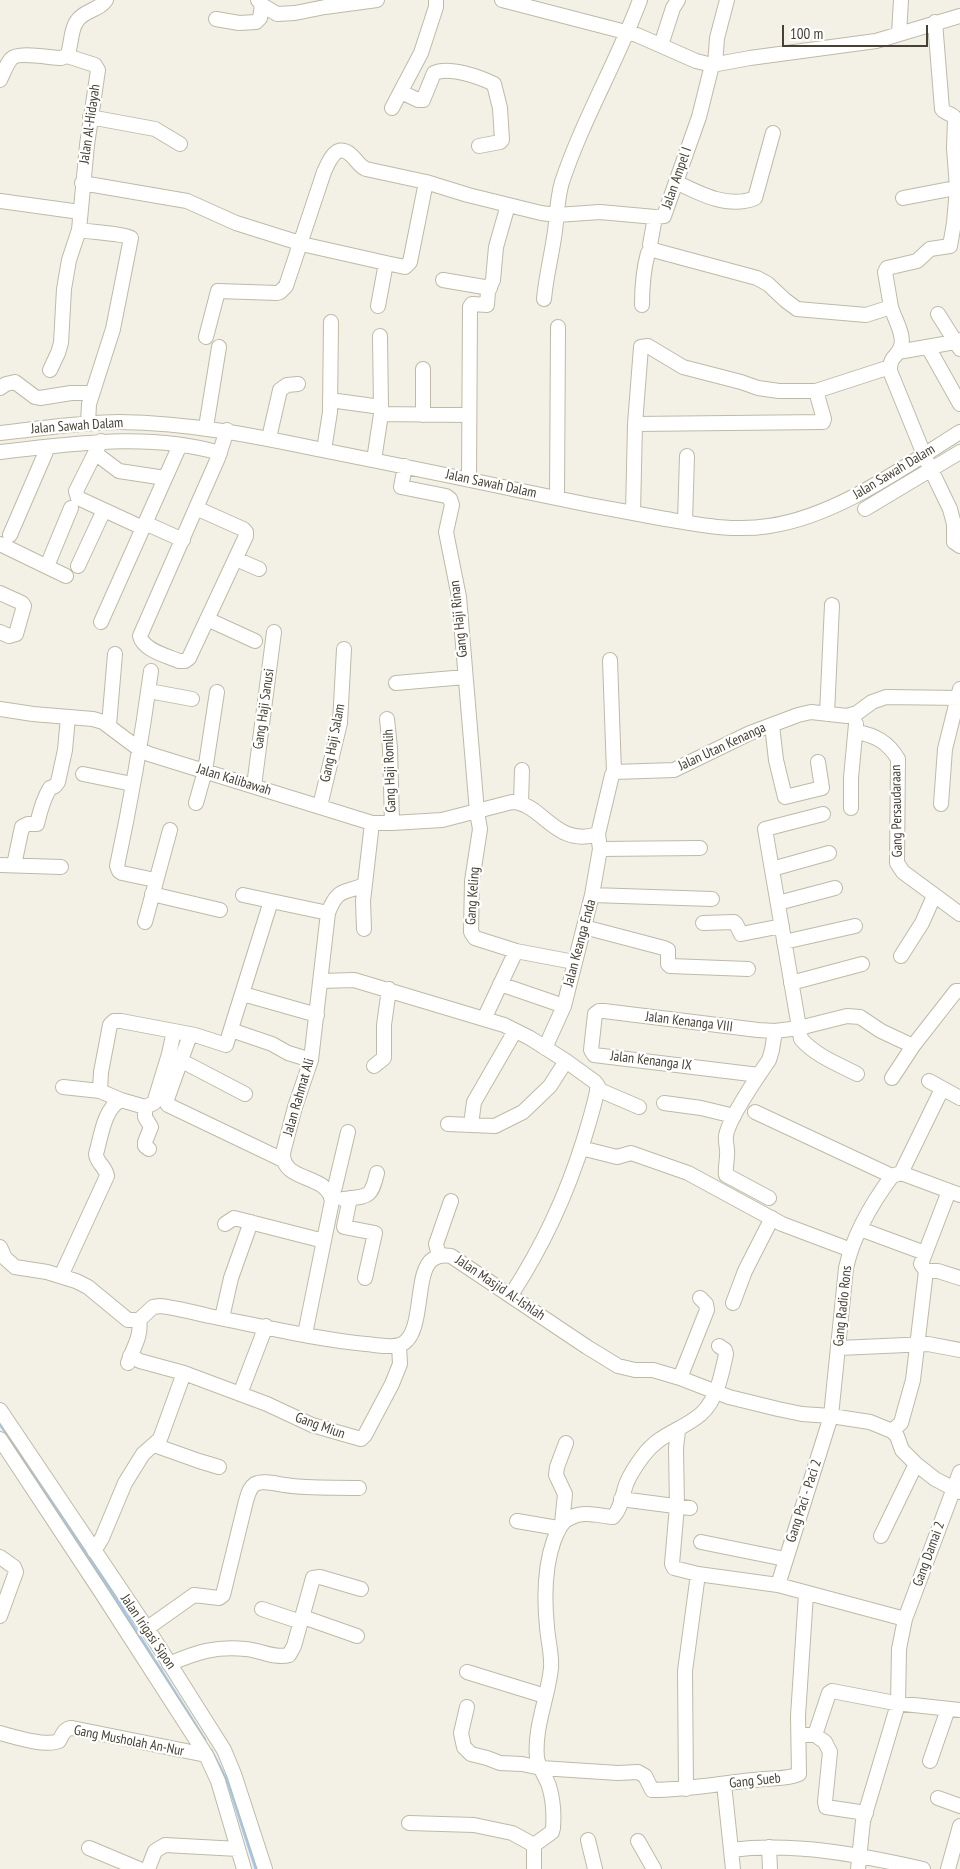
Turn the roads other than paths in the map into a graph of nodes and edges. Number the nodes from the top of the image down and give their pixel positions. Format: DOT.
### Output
graph roads {
  1 [pos="106,0"];
  2 [pos="377,0"];
  3 [pos="436,0"];
  4 [pos="505,0"];
  5 [pos="640,0"];
  6 [pos="678,0"];
  7 [pos="727,0"];
  8 [pos="901,0"];
  9 [pos="260,3"];
  10 [pos="960,16"];
  11 [pos="216,19"];
  12 [pos="935,22"];
  13 [pos="628,33"];
  14 [pos="899,34"];
  15 [pos="660,45"];
  16 [pos="67,56"];
  17 [pos="6,58"];
  18 [pos="713,65"];
  19 [pos="0,80"];
  20 [pos="401,92"];
  21 [pos="392,108"];
  22 [pos="90,117"];
  23 [pos="773,133"];
  24 [pos="180,144"];
  25 [pos="479,146"];
  26 [pos="426,182"];
  27 [pos="676,182"];
  28 [pos="82,183"];
  29 [pos="959,187"];
  30 [pos="903,198"];
  31 [pos="0,202"];
  32 [pos="508,205"];
  33 [pos="80,212"];
  34 [pos="557,214"];
  35 [pos="655,217"];
  36 [pos="79,230"];
  37 [pos="301,243"];
  38 [pos="955,246"];
  39 [pos="653,250"];
  40 [pos="386,263"];
  41 [pos="443,280"];
  42 [pos="490,288"];
  43 [pos="544,299"];
  44 [pos="642,305"];
  45 [pos="378,306"];
  46 [pos="891,307"];
  47 [pos="938,314"];
  48 [pos="331,322"];
  49 [pos="558,327"];
  50 [pos="380,336"];
  51 [pos="206,337"];
  52 [pos="959,344"];
  53 [pos="219,347"];
  54 [pos="928,347"];
  55 [pos="898,352"];
  56 [pos="890,367"];
  57 [pos="423,369"];
  58 [pos="50,370"];
  59 [pos="298,384"];
  60 [pos="3,386"];
  61 [pos="816,391"];
  62 [pos="92,393"];
  63 [pos="330,400"];
  64 [pos="960,404"];
  65 [pos="381,411"];
  66 [pos="423,415"];
  67 [pos="469,415"];
  68 [pos="88,423"];
  69 [pos="635,424"];
  70 [pos="206,427"];
  71 [pos="960,432"];
  72 [pos="0,433"];
  73 [pos="269,438"];
  74 [pos="224,441"];
  75 [pos="180,445"];
  76 [pos="48,447"];
  77 [pos="98,447"];
  78 [pos="324,450"];
  79 [pos="0,452"];
  80 [pos="960,452"];
  81 [pos="687,456"];
  82 [pos="374,460"];
  83 [pos="927,462"];
  84 [pos="405,467"];
  85 [pos="165,478"];
  86 [pos="469,480"];
  87 [pos="557,498"];
  88 [pos="74,502"];
  89 [pos="196,508"];
  90 [pos="865,509"];
  91 [pos="104,510"];
  92 [pos="633,513"];
  93 [pos="685,522"];
  94 [pos="144,525"];
  95 [pos="5,540"];
  96 [pos="183,540"];
  97 [pos="957,544"];
  98 [pos="236,559"];
  99 [pos="47,566"];
  100 [pos="78,566"];
  101 [pos="259,569"];
  102 [pos="66,576"];
  103 [pos="0,594"];
  104 [pos="832,605"];
  105 [pos="208,619"];
  106 [pos="101,622"];
  107 [pos="0,632"];
  108 [pos="274,632"];
  109 [pos="255,641"];
  110 [pos="344,649"];
  111 [pos="115,654"];
  112 [pos="610,660"];
  113 [pos="151,671"];
  114 [pos="465,678"];
  115 [pos="396,683"];
  116 [pos="148,691"];
  117 [pos="217,692"];
  118 [pos="959,695"];
  119 [pos="192,699"];
  120 [pos="0,709"];
  121 [pos="856,713"];
  122 [pos="826,714"];
  123 [pos="68,717"];
  124 [pos="387,719"];
  125 [pos="109,725"];
  126 [pos="772,725"];
  127 [pos="856,732"];
  128 [pos="139,749"];
  129 [pos="818,762"];
  130 [pos="522,770"];
  131 [pos="205,771"];
  132 [pos="614,772"];
  133 [pos="83,774"];
  134 [pos="132,784"];
  135 [pos="254,786"];
  136 [pos="196,803"];
  137 [pos="521,803"];
  138 [pos="941,804"];
  139 [pos="320,806"];
  140 [pos="851,808"];
  141 [pos="476,812"];
  142 [pos="823,814"];
  143 [pos="372,823"];
  144 [pos="392,823"];
  145 [pos="170,830"];
  146 [pos="598,834"];
  147 [pos="700,848"];
  148 [pos="600,849"];
  149 [pos="829,853"];
  150 [pos="7,865"];
  151 [pos="61,867"];
  152 [pos="772,869"];
  153 [pos="364,885"];
  154 [pos="154,887"];
  155 [pos="835,888"];
  156 [pos="243,895"];
  157 [pos="592,895"];
  158 [pos="934,896"];
  159 [pos="712,899"];
  160 [pos="271,901"];
  161 [pos="778,903"];
  162 [pos="220,910"];
  163 [pos="328,913"];
  164 [pos="960,914"];
  165 [pos="145,922"];
  166 [pos="703,923"];
  167 [pos="855,926"];
  168 [pos="584,927"];
  169 [pos="775,927"];
  170 [pos="364,929"];
  171 [pos="784,942"];
  172 [pos="516,951"];
  173 [pos="901,956"];
  174 [pos="574,962"];
  175 [pos="862,964"];
  176 [pos="748,969"];
  177 [pos="321,982"];
  178 [pos="791,983"];
  179 [pos="500,984"];
  180 [pos="389,989"];
  181 [pos="960,991"];
  182 [pos="243,994"];
  183 [pos="564,1006"];
  184 [pos="604,1011"];
  185 [pos="317,1014"];
  186 [pos="484,1019"];
  187 [pos="786,1029"];
  188 [pos="231,1030"];
  189 [pos="515,1031"];
  190 [pos="174,1032"];
  191 [pos="190,1035"];
  192 [pos="913,1046"];
  193 [pos="545,1048"];
  194 [pos="180,1060"];
  195 [pos="311,1060"];
  196 [pos="566,1061"];
  197 [pos="374,1066"];
  198 [pos="759,1074"];
  199 [pos="857,1074"];
  200 [pos="892,1078"];
  201 [pos="930,1082"];
  202 [pos="63,1088"];
  203 [pos="597,1089"];
  204 [pos="942,1089"];
  205 [pos="100,1091"];
  206 [pos="245,1094"];
  207 [pos="960,1098"];
  208 [pos="121,1100"];
  209 [pos="664,1103"];
  210 [pos="145,1107"];
  211 [pos="639,1107"];
  212 [pos="754,1112"];
  213 [pos="734,1116"];
  214 [pos="448,1124"];
  215 [pos="471,1125"];
  216 [pos="348,1132"];
  217 [pos="581,1148"];
  218 [pos="149,1149"];
  219 [pos="283,1160"];
  220 [pos="377,1173"];
  221 [pos="896,1175"];
  222 [pos="954,1193"];
  223 [pos="332,1198"];
  224 [pos="350,1198"];
  225 [pos="769,1198"];
  226 [pos="450,1200"];
  227 [pos="772,1218"];
  228 [pos="250,1222"];
  229 [pos="225,1224"];
  230 [pos="860,1229"];
  231 [pos="324,1241"];
  232 [pos="851,1250"];
  233 [pos="925,1253"];
  234 [pos="439,1255"];
  235 [pos="2,1258"];
  236 [pos="926,1271"];
  237 [pos="61,1276"];
  238 [pos="366,1278"];
  239 [pos="960,1278"];
  240 [pos="511,1295"];
  241 [pos="700,1298"];
  242 [pos="733,1303"];
  243 [pos="222,1318"];
  244 [pos="139,1320"];
  245 [pos="266,1326"];
  246 [pos="305,1334"];
  247 [pos="399,1345"];
  248 [pos="719,1346"];
  249 [pos="916,1346"];
  250 [pos="839,1348"];
  251 [pos="960,1350"];
  252 [pos="184,1373"];
  253 [pos="680,1378"];
  254 [pos="715,1392"];
  255 [pos="240,1394"];
  256 [pos="0,1410"];
  257 [pos="831,1416"];
  258 [pos="678,1431"];
  259 [pos="892,1431"];
  260 [pos="566,1443"];
  261 [pos="154,1445"];
  262 [pos="2,1446"];
  263 [pos="916,1464"];
  264 [pos="219,1466"];
  265 [pos="960,1472"];
  266 [pos="359,1488"];
  267 [pos="956,1491"];
  268 [pos="621,1499"];
  269 [pos="683,1507"];
  270 [pos="517,1521"];
  271 [pos="560,1526"];
  272 [pos="881,1536"];
  273 [pos="701,1542"];
  274 [pos="94,1551"];
  275 [pos="0,1557"];
  276 [pos="785,1559"];
  277 [pos="698,1574"];
  278 [pos="778,1585"];
  279 [pos="362,1589"];
  280 [pos="806,1594"];
  281 [pos="262,1609"];
  282 [pos="0,1616"];
  283 [pos="906,1619"];
  284 [pos="302,1620"];
  285 [pos="146,1629"];
  286 [pos="357,1636"];
  287 [pos="169,1664"];
  288 [pos="467,1672"];
  289 [pos="545,1696"];
  290 [pos="898,1704"];
  291 [pos="468,1707"];
  292 [pos="799,1709"];
  293 [pos="954,1709"];
  294 [pos="821,1714"];
  295 [pos="0,1733"];
  296 [pos="799,1735"];
  297 [pos="814,1735"];
  298 [pos="206,1755"];
  299 [pos="930,1761"];
  300 [pos="541,1768"];
  301 [pos="724,1784"];
  302 [pos="686,1789"];
  303 [pos="938,1798"];
  304 [pos="960,1806"];
  305 [pos="866,1813"];
  306 [pos="409,1824"];
  307 [pos="960,1826"];
  308 [pos="588,1840"];
  309 [pos="638,1840"];
  310 [pos="534,1845"];
  311 [pos="769,1847"];
  312 [pos="89,1848"];
  313 [pos="238,1849"];
  314 [pos="731,1850"];
  315 [pos="860,1855"];
  316 [pos="139,1869"];
  317 [pos="148,1869"];
  318 [pos="244,1869"];
  319 [pos="265,1869"];
  320 [pos="534,1869"];
  321 [pos="595,1869"];
  322 [pos="654,1869"];
  323 [pos="733,1869"];
  324 [pos="770,1869"];
  325 [pos="858,1869"];
  326 [pos="923,1869"];
  327 [pos="948,1869"];
  1 -- 16 [label="street"];
  2 -- 9 [label="street"];
  3 -- 20 [label="street"];
  4 -- 13 [label="street"];
  5 -- 13 [label="street"];
  6 -- 15 [label="street"];
  7 -- 18 [label="street, Jalan Ampel I"];
  8 -- 14 [label="street"];
  9 -- 11 [label="street"];
  10 -- 12 [label="street"];
  12 -- 14 [label="street"];
  12 -- 29 [label="street"];
  13 -- 15 [label="street"];
  13 -- 34 [label="street"];
  14 -- 18 [label="street"];
  15 -- 18 [label="street"];
  16 -- 17 [label="street"];
  16 -- 22 [label="street, Jalan Al-Hidayah"];
  17 -- 19 [label="street"];
  18 -- 27 [label="street, Jalan Ampel I"];
  20 -- 21 [label="street"];
  20 -- 25 [label="street"];
  22 -- 24 [label="street"];
  22 -- 28 [label="street, Jalan Al-Hidayah"];
  23 -- 27 [label="street"];
  26 -- 32 [label="street, Jalan Ampel I"];
  26 -- 37 [label="street, Jalan Ampel I"];
  26 -- 40 [label="street"];
  27 -- 35 [label="street, Jalan Ampel I"];
  28 -- 33 [label="street, Jalan Al-Hidayah"];
  28 -- 37 [label="street"];
  29 -- 30 [label="street"];
  29 -- 38 [label="street"];
  31 -- 33 [label="street"];
  32 -- 34 [label="street, Jalan Ampel I"];
  32 -- 42 [label="street"];
  33 -- 36 [label="street, Jalan Al-Hidayah"];
  34 -- 35 [label="street, Jalan Ampel I"];
  34 -- 43 [label="street"];
  35 -- 39 [label="street"];
  36 -- 58 [label="street, Jalan Al-Hidayah"];
  36 -- 62 [label="street"];
  37 -- 40 [label="street"];
  37 -- 51 [label="street"];
  38 -- 46 [label="street"];
  39 -- 44 [label="street"];
  39 -- 46 [label="street"];
  40 -- 45 [label="street"];
  41 -- 42 [label="street"];
  42 -- 67 [label="street"];
  46 -- 55 [label="street"];
  47 -- 52 [label="street"];
  48 -- 63 [label="street"];
  49 -- 87 [label="street"];
  50 -- 65 [label="street"];
  52 -- 54 [label="street"];
  53 -- 70 [label="street"];
  54 -- 55 [label="street"];
  54 -- 64 [label="street"];
  55 -- 56 [label="street"];
  56 -- 61 [label="street"];
  56 -- 83 [label="street"];
  57 -- 66 [label="street"];
  59 -- 73 [label="street"];
  60 -- 62 [label="street"];
  61 -- 69 [label="street"];
  61 -- 69 [label="street"];
  62 -- 68 [label="street"];
  63 -- 65 [label="street"];
  63 -- 78 [label="street"];
  65 -- 66 [label="street"];
  65 -- 82 [label="street"];
  66 -- 67 [label="street"];
  67 -- 86 [label="street"];
  68 -- 70 [label="street, Jalan Sawah Dalam"];
  68 -- 72 [label="street, Jalan Sawah Dalam"];
  69 -- 92 [label="street"];
  70 -- 74 [label="street, Jalan Sawah Dalam"];
  71 -- 83 [label="street, Jalan Sawah Dalam"];
  73 -- 74 [label="street, Jalan Sawah Dalam"];
  73 -- 78 [label="street, Jalan Sawah Dalam"];
  74 -- 75 [label="street"];
  74 -- 89 [label="street"];
  75 -- 77 [label="street"];
  75 -- 85 [label="street"];
  76 -- 77 [label="street"];
  76 -- 79 [label="street"];
  76 -- 95 [label="street"];
  77 -- 85 [label="street"];
  77 -- 88 [label="street"];
  78 -- 82 [label="street, Jalan Sawah Dalam"];
  80 -- 83 [label="street"];
  81 -- 93 [label="street"];
  82 -- 84 [label="street, Jalan Sawah Dalam"];
  83 -- 90 [label="street"];
  83 -- 93 [label="street, Jalan Sawah Dalam"];
  83 -- 97 [label="street"];
  84 -- 86 [label="street, Jalan Sawah Dalam"];
  84 -- 114 [label="street, Gang Haji Rinan"];
  85 -- 94 [label="street"];
  86 -- 87 [label="street, Jalan Sawah Dalam"];
  87 -- 92 [label="street, Jalan Sawah Dalam"];
  88 -- 91 [label="street"];
  88 -- 99 [label="street"];
  89 -- 96 [label="street"];
  89 -- 98 [label="street"];
  91 -- 94 [label="street"];
  91 -- 100 [label="street"];
  92 -- 93 [label="street, Jalan Sawah Dalam"];
  94 -- 96 [label="street"];
  94 -- 106 [label="street"];
  95 -- 99 [label="street"];
  96 -- 105 [label="street"];
  98 -- 101 [label="street"];
  98 -- 105 [label="street"];
  99 -- 102 [label="street"];
  103 -- 107 [label="street"];
  104 -- 122 [label="street"];
  105 -- 109 [label="street"];
  108 -- 135 [label="street, Gang Haji Sanusi"];
  110 -- 139 [label="street, Gang Haji Salam"];
  111 -- 125 [label="street"];
  112 -- 132 [label="street"];
  113 -- 116 [label="street"];
  114 -- 115 [label="street"];
  114 -- 141 [label="street, Gang Haji Rinan"];
  116 -- 119 [label="street"];
  116 -- 128 [label="street"];
  117 -- 131 [label="street"];
  118 -- 121 [label="street, Jalan Utan Kenanga"];
  118 -- 138 [label="street"];
  120 -- 123 [label="street, Jalan Kalibawah"];
  121 -- 122 [label="street, Jalan Utan Kenanga"];
  121 -- 127 [label="street"];
  122 -- 126 [label="street, Jalan Utan Kenanga"];
  123 -- 125 [label="street, Jalan Kalibawah"];
  123 -- 150 [label="street"];
  124 -- 144 [label="street, Gang Haji Romlih"];
  125 -- 128 [label="street, Jalan Kalibawah"];
  126 -- 129 [label="street"];
  126 -- 132 [label="street, Jalan Utan Kenanga"];
  127 -- 140 [label="street"];
  127 -- 158 [label="street, Gang Persaudaraan"];
  128 -- 131 [label="street, Jalan Kalibawah"];
  128 -- 134 [label="street"];
  130 -- 137 [label="street"];
  131 -- 135 [label="street, Jalan Kalibawah"];
  131 -- 136 [label="street"];
  132 -- 146 [label="street"];
  133 -- 134 [label="street"];
  134 -- 154 [label="street"];
  135 -- 139 [label="street, Jalan Kalibawah"];
  137 -- 141 [label="street"];
  137 -- 146 [label="street"];
  139 -- 143 [label="street, Jalan Kalibawah"];
  141 -- 144 [label="street, Jalan Kalibawah"];
  141 -- 172 [label="street, Gang Keling"];
  142 -- 152 [label="street"];
  143 -- 144 [label="street, Jalan Kalibawah"];
  143 -- 153 [label="street"];
  145 -- 154 [label="street"];
  146 -- 148 [label="street, Jalan Keanga Enda"];
  147 -- 148 [label="street"];
  148 -- 157 [label="street, Jalan Keanga Enda"];
  149 -- 152 [label="street"];
  150 -- 151 [label="street"];
  152 -- 161 [label="street"];
  153 -- 163 [label="street, Jalan Rahmat Ali"];
  153 -- 170 [label="street"];
  154 -- 162 [label="street"];
  154 -- 165 [label="street"];
  155 -- 161 [label="street"];
  156 -- 160 [label="street"];
  157 -- 159 [label="street"];
  157 -- 168 [label="street, Jalan Keanga Enda"];
  158 -- 164 [label="street, Gang Persaudaraan"];
  158 -- 173 [label="street"];
  160 -- 163 [label="street"];
  160 -- 182 [label="street"];
  161 -- 169 [label="street"];
  163 -- 177 [label="street, Jalan Rahmat Ali"];
  166 -- 169 [label="street"];
  167 -- 171 [label="street"];
  168 -- 174 [label="street, Jalan Keanga Enda"];
  168 -- 176 [label="street"];
  169 -- 171 [label="street"];
  171 -- 178 [label="street"];
  172 -- 174 [label="street, Gang Keling"];
  172 -- 179 [label="street"];
  174 -- 183 [label="street, Jalan Keanga Enda"];
  175 -- 178 [label="street"];
  177 -- 180 [label="street"];
  177 -- 185 [label="street, Jalan Rahmat Ali"];
  178 -- 187 [label="street"];
  179 -- 183 [label="street"];
  179 -- 186 [label="street"];
  180 -- 186 [label="street"];
  180 -- 197 [label="street"];
  181 -- 192 [label="street"];
  182 -- 185 [label="street"];
  182 -- 188 [label="street"];
  183 -- 193 [label="street, Jalan Keanga Enda"];
  184 -- 187 [label="street, Jalan Kenanga VIII"];
  184 -- 198 [label="street, Jalan Kenanga IX"];
  185 -- 195 [label="street, Jalan Rahmat Ali"];
  186 -- 189 [label="street"];
  187 -- 192 [label="street, Jalan Kenanga VIII"];
  187 -- 198 [label="street"];
  187 -- 199 [label="street"];
  188 -- 191 [label="street"];
  188 -- 195 [label="street"];
  189 -- 193 [label="street"];
  189 -- 215 [label="street"];
  190 -- 191 [label="street"];
  190 -- 205 [label="street"];
  190 -- 210 [label="street"];
  191 -- 194 [label="street"];
  192 -- 200 [label="street"];
  193 -- 196 [label="street"];
  194 -- 206 [label="street"];
  194 -- 219 [label="street"];
  195 -- 219 [label="street, Jalan Rahmat Ali"];
  196 -- 203 [label="street"];
  196 -- 215 [label="street"];
  198 -- 213 [label="street"];
  201 -- 204 [label="street"];
  202 -- 205 [label="street"];
  203 -- 211 [label="street"];
  203 -- 217 [label="street"];
  204 -- 207 [label="street"];
  204 -- 221 [label="street, Gang Radio Rons"];
  205 -- 208 [label="street"];
  208 -- 210 [label="street"];
  208 -- 237 [label="street"];
  209 -- 213 [label="street"];
  210 -- 218 [label="street"];
  212 -- 221 [label="street"];
  213 -- 225 [label="street"];
  214 -- 215 [label="street"];
  216 -- 223 [label="street"];
  217 -- 227 [label="street"];
  217 -- 240 [label="street"];
  219 -- 223 [label="street"];
  220 -- 224 [label="street"];
  221 -- 222 [label="street"];
  221 -- 230 [label="street, Gang Radio Rons"];
  222 -- 233 [label="street"];
  223 -- 224 [label="street"];
  223 -- 231 [label="street"];
  224 -- 238 [label="street"];
  226 -- 234 [label="street"];
  227 -- 232 [label="street"];
  227 -- 242 [label="street"];
  228 -- 229 [label="street"];
  228 -- 231 [label="street"];
  228 -- 243 [label="street"];
  230 -- 232 [label="street, Gang Radio Rons"];
  230 -- 233 [label="street"];
  231 -- 246 [label="street"];
  232 -- 250 [label="street, Gang Radio Rons"];
  233 -- 236 [label="street"];
  234 -- 240 [label="street, Jalan Masjid Al-Ishlah"];
  234 -- 247 [label="street, Jalan Masjid Al-Ishlah"];
  235 -- 237 [label="street"];
  236 -- 239 [label="street"];
  236 -- 249 [label="street"];
  237 -- 244 [label="street"];
  240 -- 253 [label="street, Jalan Masjid Al-Ishlah"];
  241 -- 253 [label="street"];
  243 -- 244 [label="street"];
  243 -- 245 [label="street"];
  244 -- 252 [label="street"];
  245 -- 246 [label="street"];
  245 -- 255 [label="street"];
  246 -- 247 [label="street"];
  247 -- 255 [label="street, Gang Miun"];
  248 -- 254 [label="street"];
  249 -- 250 [label="street"];
  249 -- 251 [label="street"];
  249 -- 259 [label="street"];
  250 -- 257 [label="street, Gang Radio Rons"];
  252 -- 255 [label="street"];
  252 -- 261 [label="street"];
  253 -- 254 [label="street, Jalan Masjid Al-Ishlah"];
  254 -- 257 [label="street, Jalan Masjid Al-Ishlah"];
  254 -- 268 [label="street"];
  256 -- 274 [label="street, Jalan Irigasi Sipon"];
  257 -- 259 [label="street, Jalan Masjid Al-Ishlah"];
  257 -- 276 [label="street, Gang Paci - Paci 2"];
  258 -- 269 [label="street"];
  259 -- 263 [label="street"];
  260 -- 271 [label="street"];
  261 -- 264 [label="street"];
  261 -- 274 [label="street"];
  262 -- 298 [label="street, Jalan Irigasi Sipon"];
  263 -- 267 [label="street"];
  263 -- 272 [label="street"];
  265 -- 267 [label="street, Gang Damai 2"];
  266 -- 285 [label="street"];
  267 -- 283 [label="street, Gang Damai 2"];
  268 -- 269 [label="street"];
  268 -- 271 [label="street"];
  269 -- 277 [label="street"];
  270 -- 271 [label="street"];
  271 -- 289 [label="street"];
  273 -- 276 [label="street"];
  274 -- 285 [label="street, Jalan Irigasi Sipon"];
  275 -- 282 [label="street"];
  276 -- 278 [label="street, Gang Paci - Paci 2"];
  277 -- 278 [label="street"];
  277 -- 302 [label="street"];
  278 -- 280 [label="street"];
  279 -- 284 [label="street"];
  280 -- 283 [label="street"];
  280 -- 292 [label="street, Gang Sueb"];
  281 -- 284 [label="street"];
  283 -- 290 [label="street, Gang Damai 2"];
  284 -- 286 [label="street"];
  284 -- 287 [label="street"];
  285 -- 287 [label="street, Jalan Irigasi Sipon"];
  287 -- 319 [label="street, Jalan Irigasi Sipon"];
  288 -- 289 [label="street"];
  289 -- 300 [label="street"];
  290 -- 293 [label="street"];
  290 -- 294 [label="street"];
  290 -- 305 [label="street, Gang Damai 2"];
  291 -- 300 [label="street"];
  292 -- 294 [label="street"];
  292 -- 296 [label="street, Gang Sueb"];
  293 -- 299 [label="street"];
  294 -- 297 [label="street"];
  295 -- 298 [label="street, Gang Musholah An-Nur"];
  296 -- 297 [label="street"];
  296 -- 301 [label="street, Gang Sueb"];
  297 -- 305 [label="street"];
  298 -- 313 [label="street, Jalan Irigasi Sipon"];
  300 -- 302 [label="street, Gang Sueb"];
  300 -- 310 [label="street"];
  301 -- 302 [label="street, Gang Sueb"];
  301 -- 314 [label="street"];
  303 -- 304 [label="street"];
  305 -- 315 [label="street, Gang Damai 2"];
  306 -- 310 [label="street"];
  307 -- 327 [label="street"];
  308 -- 321 [label="street"];
  309 -- 322 [label="street"];
  310 -- 320 [label="street"];
  311 -- 314 [label="street"];
  311 -- 315 [label="street"];
  311 -- 324 [label="street"];
  312 -- 316 [label="street"];
  313 -- 317 [label="street"];
  313 -- 318 [label="street, Jalan Irigasi Sipon"];
  314 -- 323 [label="street"];
  315 -- 325 [label="street, Gang Damai 2"];
  315 -- 326 [label="street"];
}
